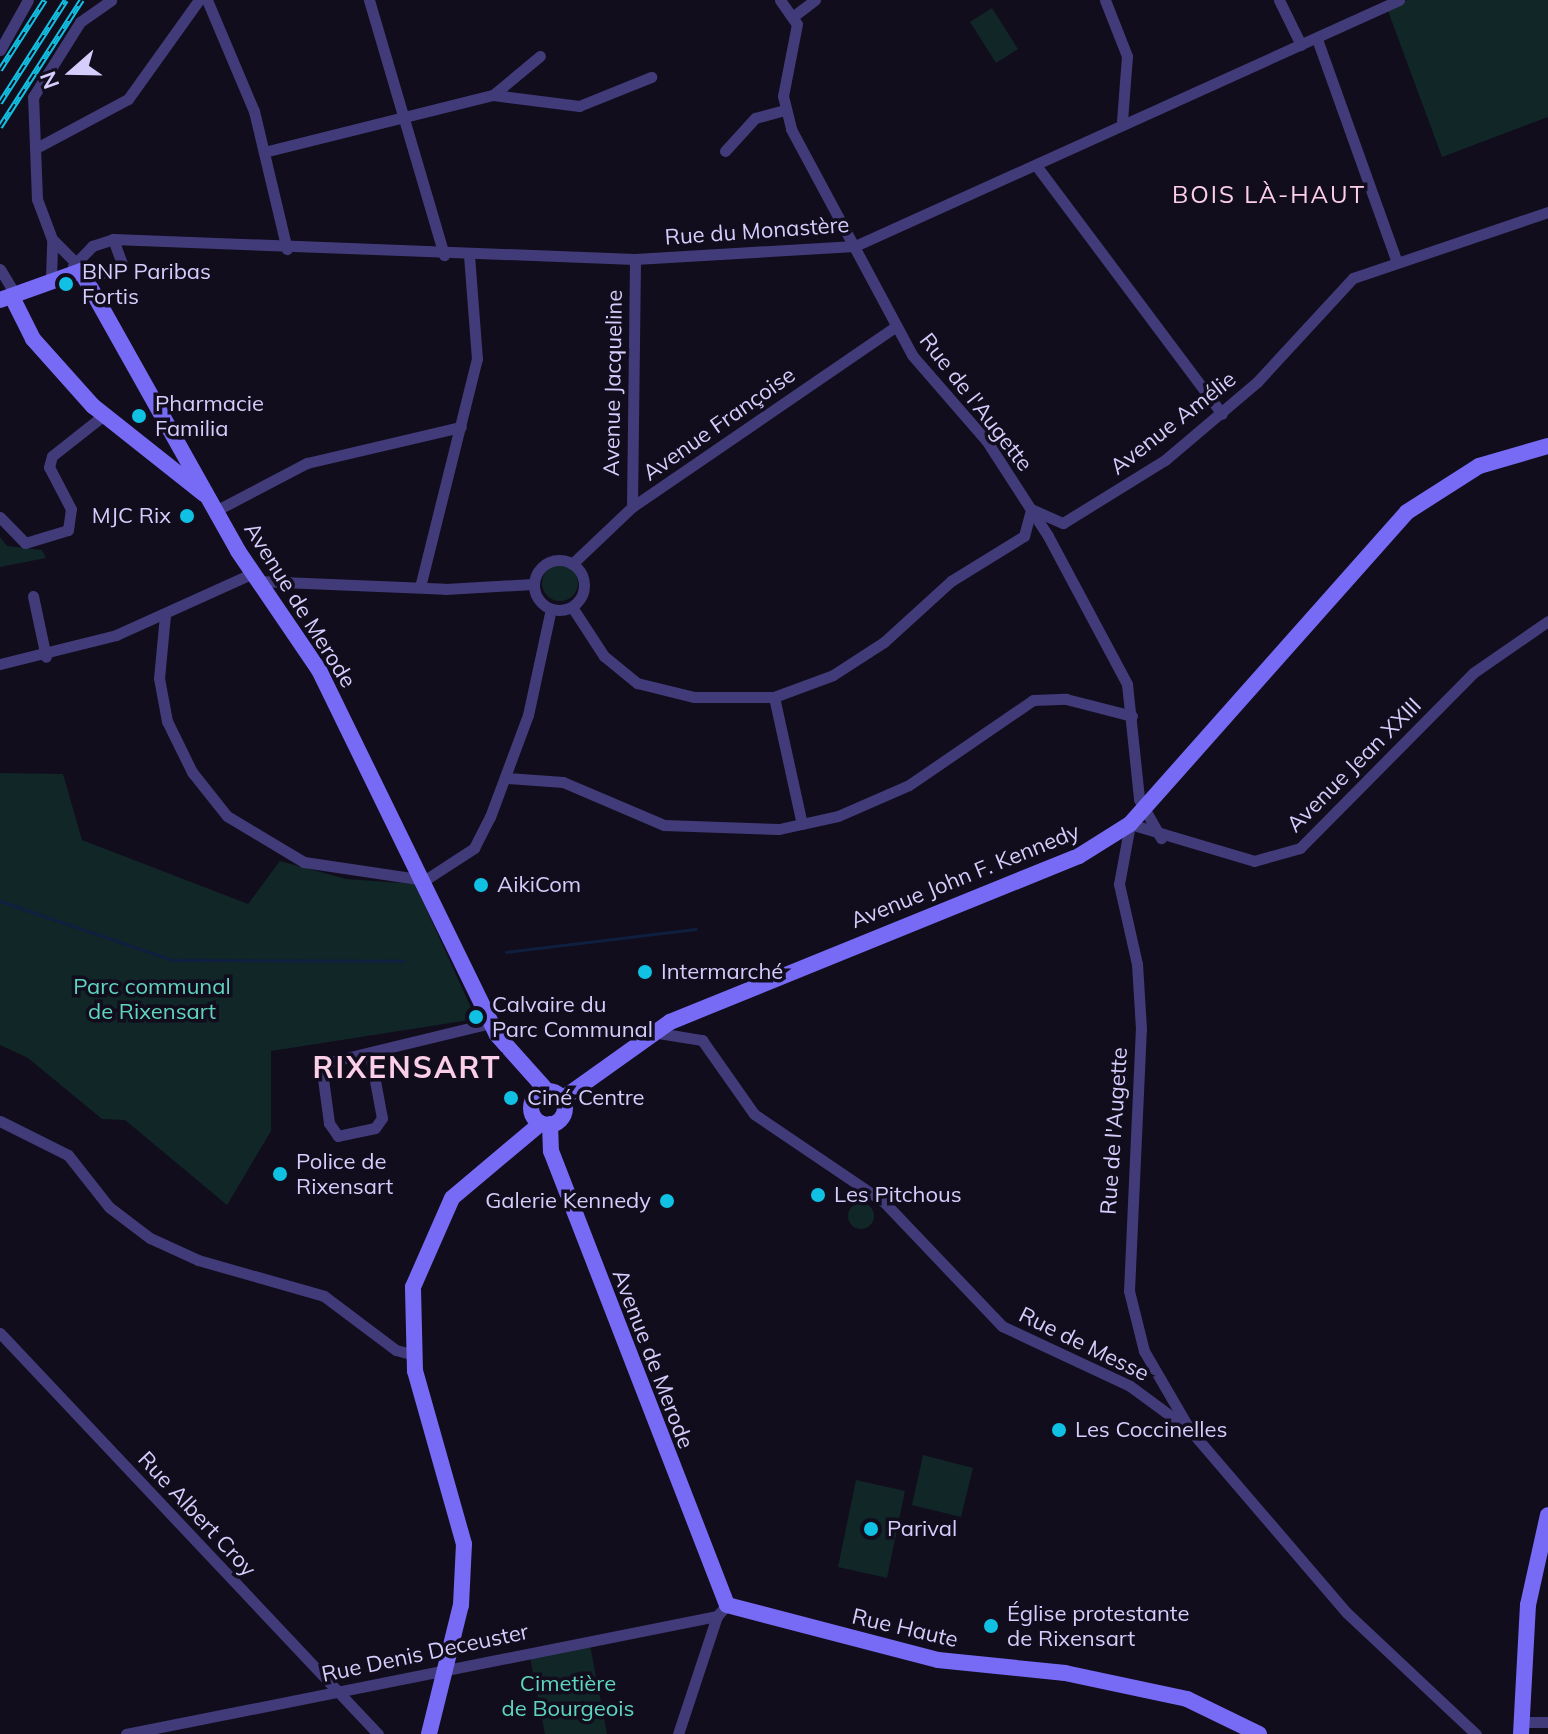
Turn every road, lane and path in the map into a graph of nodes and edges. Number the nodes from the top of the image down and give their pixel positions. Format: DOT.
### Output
graph roads {
  1 [pos="28,0"];
  2 [pos="111,0"];
  3 [pos="199,0"];
  4 [pos="207,0"];
  5 [pos="780,0"];
  6 [pos="815,0"];
  7 [pos="1105,0"];
  8 [pos="1279,0"];
  9 [pos="1399,0"];
  10 [pos="372,1"];
  11 [pos="795,15"];
  12 [pos="1317,39"];
  13 [pos="1301,45"];
  14 [pos="0,50"];
  15 [pos="540,56"];
  16 [pos="651,77"];
  17 [pos="493,95"];
  18 [pos="784,110"];
  19 [pos="404,117"];
  20 [pos="1122,121"];
  21 [pos="40,146"];
  22 [pos="725,151"];
  23 [pos="264,152"];
  24 [pos="1038,168"];
  25 [pos="1548,212"];
  26 [pos="52,239"];
  27 [pos="113,239"];
  28 [pos="855,246"];
  29 [pos="287,249"];
  30 [pos="444,255"];
  31 [pos="469,256"];
  32 [pos="635,259"];
  33 [pos="1397,262"];
  34 [pos="0,269"];
  35 [pos="77,270"];
  36 [pos="51,277"];
  37 [pos="9,297"];
  38 [pos="896,326"];
  39 [pos="1222,414"];
  40 [pos="104,415"];
  41 [pos="461,427"];
  42 [pos="1548,446"];
  43 [pos="180,452"];
  44 [pos="165,464"];
  45 [pos="214,504"];
  46 [pos="632,507"];
  47 [pos="1031,509"];
  48 [pos="0,517"];
  49 [pos="572,564"];
  50 [pos="255,577"];
  51 [pos="533,584"];
  52 [pos="420,587"];
  53 [pos="33,596"];
  54 [pos="572,607"];
  55 [pos="551,609"];
  56 [pos="165,615"];
  57 [pos="1548,621"];
  58 [pos="46,657"];
  59 [pos="0,664"];
  60 [pos="774,697"];
  61 [pos="1132,716"];
  62 [pos="507,778"];
  63 [pos="1146,812"];
  64 [pos="802,824"];
  65 [pos="1130,824"];
  66 [pos="1162,839"];
  67 [pos="425,880"];
  68 [pos="491,1023"];
  69 [pos="651,1032"];
  70 [pos="370,1054"];
  71 [pos="547,1091"];
  72 [pos="562,1099"];
  73 [pos="0,1121"];
  74 [pos="546,1124"];
  75 [pos="518,1137"];
  76 [pos="551,1151"];
  77 [pos="0,1333"];
  78 [pos="411,1354"];
  79 [pos="1190,1430"];
  80 [pos="1548,1515"];
  81 [pos="722,1611"];
  82 [pos="446,1668"];
  83 [pos="334,1693"];
  84 [pos="1548,1722"];
  85 [pos="1522,1728"];
  86 [pos="126,1734"];
  87 [pos="376,1734"];
  88 [pos="429,1734"];
  89 [pos="678,1734"];
  90 [pos="1259,1734"];
  91 [pos="1476,1734"];
  1 -- 14 [label="street"];
  2 -- 21 [label="street"];
  3 -- 21 [label="street"];
  4 -- 23 [label="street"];
  5 -- 11 [label="street"];
  6 -- 11 [label="street"];
  7 -- 20 [label="street"];
  8 -- 13 [label="street"];
  9 -- 12 [label="street, Rue du Monastère"];
  10 -- 19 [label="street"];
  11 -- 18 [label="street"];
  12 -- 13 [label="street, Rue du Monastère"];
  12 -- 33 [label="street"];
  13 -- 20 [label="street, Rue du Monastère"];
  15 -- 17 [label="street"];
  16 -- 17 [label="street"];
  17 -- 19 [label="street"];
  18 -- 22 [label="street"];
  18 -- 28 [label="street, Rue de l'Augette"];
  19 -- 23 [label="street"];
  19 -- 30 [label="street"];
  20 -- 24 [label="street, Rue du Monastère"];
  21 -- 26 [label="street"];
  23 -- 29 [label="street"];
  24 -- 28 [label="street, Rue du Monastère"];
  24 -- 39 [label="street"];
  25 -- 33 [label="street"];
  26 -- 35 [label="street"];
  26 -- 36 [label="street"];
  27 -- 29 [label="street, Rue du Monastère"];
  27 -- 35 [label="street"];
  27 -- 35 [label="street"];
  28 -- 32 [label="street, Rue du Monastère"];
  28 -- 38 [label="street, Rue de l'Augette"];
  29 -- 30 [label="street, Rue du Monastère"];
  30 -- 31 [label="street, Rue du Monastère"];
  31 -- 32 [label="street, Rue du Monastère"];
  31 -- 41 [label="street"];
  32 -- 46 [label="street, Avenue Jacqueline"];
  33 -- 39 [label="street, Avenue Amélie"];
  34 -- 37 [label="street"];
  35 -- 36 [label="street"];
  35 -- 43 [label="street, Avenue de Merode"];
  36 -- 37 [label="street"];
  37 -- 40 [label="street"];
  38 -- 46 [label="street, Avenue Françoise"];
  38 -- 47 [label="street, Rue de l'Augette"];
  39 -- 47 [label="street, Avenue Amélie"];
  40 -- 44 [label="street"];
  40 -- 48 [label="street"];
  41 -- 45 [label="street"];
  41 -- 52 [label="street"];
  42 -- 63 [label="street, Avenue John F. Kennedy"];
  43 -- 44 [label="street"];
  43 -- 45 [label="street, Avenue de Merode"];
  44 -- 45 [label="street"];
  45 -- 50 [label="street, Avenue de Merode"];
  46 -- 49 [label="street, Avenue Françoise"];
  47 -- 60 [label="street"];
  47 -- 61 [label="street, Rue de l'Augette"];
  49 -- 51 [label="street"];
  49 -- 54 [label="street"];
  50 -- 52 [label="street"];
  50 -- 56 [label="street"];
  50 -- 67 [label="street, Avenue de Merode"];
  51 -- 52 [label="street"];
  51 -- 55 [label="street"];
  53 -- 58 [label="street"];
  54 -- 55 [label="street"];
  54 -- 60 [label="street"];
  55 -- 62 [label="street"];
  56 -- 58 [label="street"];
  56 -- 67 [label="street"];
  57 -- 66 [label="street, Avenue Jean XXIII"];
  58 -- 59 [label="street"];
  60 -- 64 [label="street"];
  61 -- 63 [label="street, Rue de l'Augette"];
  61 -- 64 [label="street"];
  62 -- 64 [label="street"];
  62 -- 67 [label="street"];
  63 -- 65 [label="street, Avenue John F. Kennedy"];
  63 -- 66 [label="street"];
  65 -- 66 [label="street, Avenue Jean XXIII"];
  65 -- 69 [label="street, Avenue John F. Kennedy"];
  65 -- 79 [label="street, Rue de l'Augette"];
  67 -- 68 [label="street, Avenue de Merode"];
  68 -- 70 [label="street"];
  68 -- 71 [label="street, Avenue de Merode"];
  69 -- 72 [label="street, Avenue John F. Kennedy"];
  69 -- 79 [label="street, Rue de Messe"];
  70 -- 70 [label="street"];
  71 -- 72 [label="street, Avenue de Merode"];
  71 -- 74 [label="street, Avenue de Merode"];
  72 -- 74 [label="street"];
  73 -- 78 [label="street"];
  74 -- 75 [label="street"];
  74 -- 76 [label="street, Avenue de Merode"];
  75 -- 76 [label="street"];
  75 -- 78 [label="street"];
  76 -- 81 [label="street, Avenue de Merode"];
  77 -- 83 [label="street, Rue Albert Croy"];
  78 -- 82 [label="street"];
  79 -- 91 [label="street, Rue de Messe"];
  80 -- 85 [label="street"];
  81 -- 82 [label="street, Rue Denis Deceuster"];
  81 -- 89 [label="street"];
  81 -- 90 [label="street, Rue Haute"];
  82 -- 83 [label="street, Rue Denis Deceuster"];
  82 -- 88 [label="street"];
  83 -- 86 [label="street, Rue Denis Deceuster"];
  83 -- 87 [label="street, Rue Albert Croy"];
  84 -- 85 [label="street"];
}
